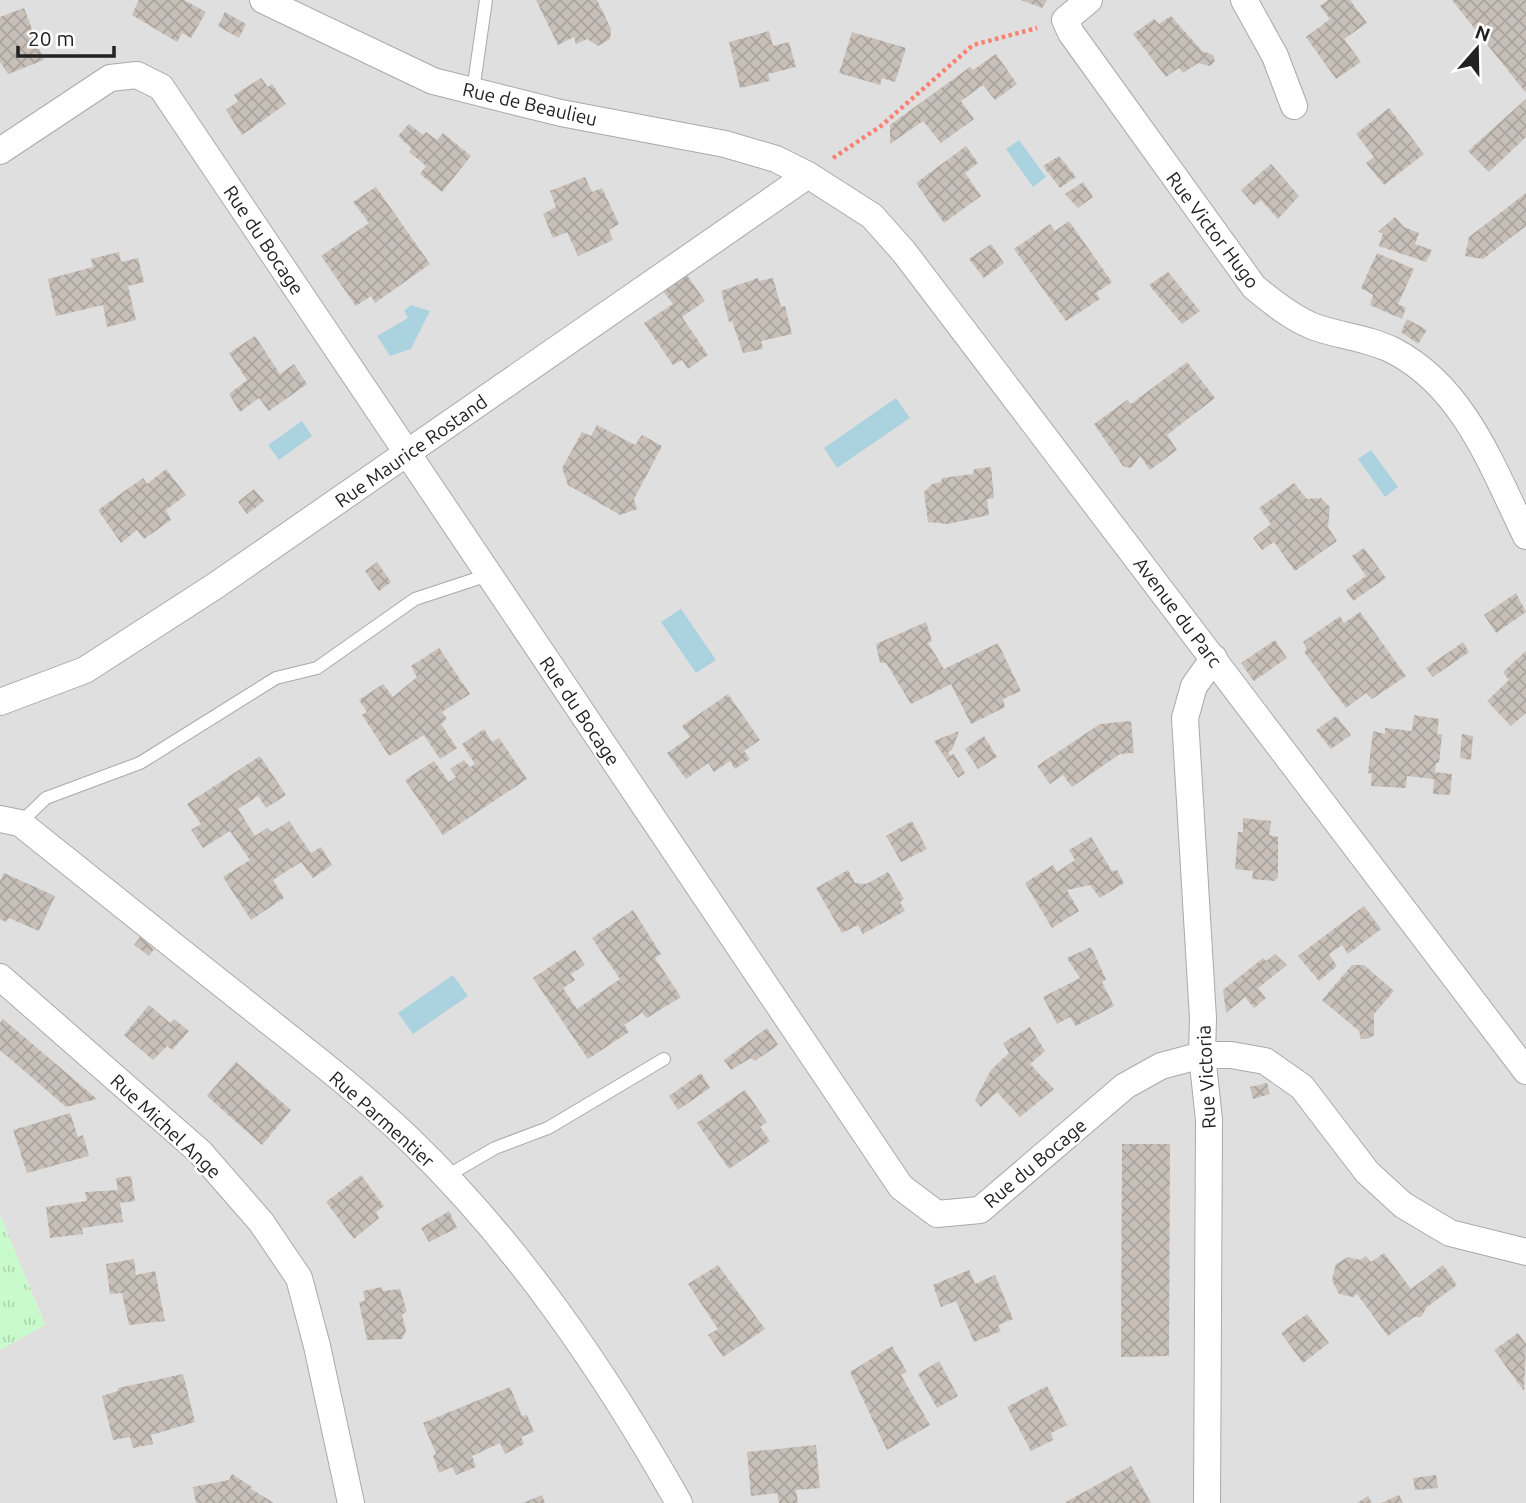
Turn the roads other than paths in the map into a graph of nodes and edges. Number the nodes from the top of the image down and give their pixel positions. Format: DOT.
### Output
graph roads {
  1 [pos="263,0"];
  2 [pos="486,0"];
  3 [pos="1244,0"];
  4 [pos="1079,7"];
  5 [pos="472,91"];
  6 [pos="1294,106"];
  7 [pos="0,150"];
  8 [pos="808,175"];
  9 [pos="408,454"];
  10 [pos="1526,536"];
  11 [pos="488,575"];
  12 [pos="1214,658"];
  13 [pos="0,702"];
  14 [pos="10,821"];
  15 [pos="0,977"];
  16 [pos="1202,1055"];
  17 [pos="664,1059"];
  18 [pos="1526,1071"];
  19 [pos="445,1177"];
  20 [pos="1526,1252"];
  21 [pos="351,1503"];
  22 [pos="678,1503"];
  23 [pos="1206,1503"];
  1 -- 5 [label="street, Rue de Beaulieu"];
  2 -- 5 [label="lane"];
  3 -- 6 [label="street"];
  4 -- 10 [label="street, Rue Victor Hugo"];
  5 -- 8 [label="street, Rue de Beaulieu"];
  7 -- 9 [label="street, Rue du Bocage"];
  8 -- 9 [label="street, Rue Maurice Rostand"];
  8 -- 12 [label="street, Avenue du Parc"];
  9 -- 11 [label="street, Rue du Bocage"];
  9 -- 13 [label="street, Rue Maurice Rostand"];
  11 -- 14 [label="lane"];
  11 -- 16 [label="street, Rue du Bocage"];
  12 -- 16 [label="street, Rue Victoria"];
  12 -- 18 [label="street, Avenue du Parc"];
  14 -- 19 [label="street, Rue Parmentier"];
  15 -- 21 [label="street, Rue Michel Ange"];
  16 -- 20 [label="street, Rue du Bocage"];
  16 -- 23 [label="street, Rue Victoria"];
  17 -- 19 [label="lane"];
  19 -- 22 [label="street, Rue Parmentier"];
}
